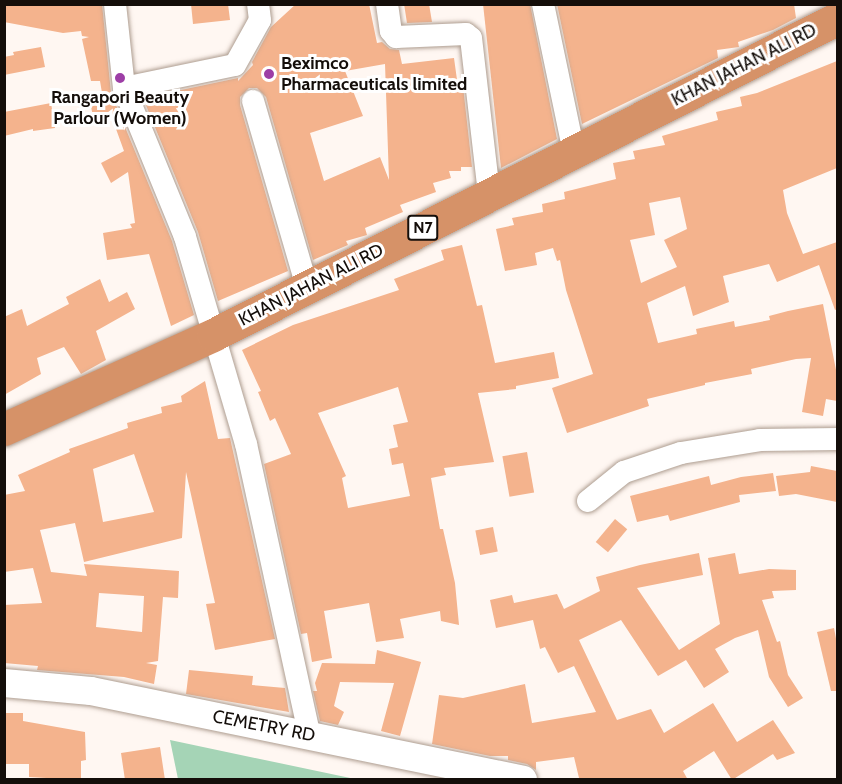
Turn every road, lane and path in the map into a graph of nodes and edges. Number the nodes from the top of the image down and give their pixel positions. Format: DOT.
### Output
graph roads {
  1 [pos="115,4"];
  2 [pos="258,4"];
  3 [pos="387,4"];
  4 [pos="543,4"];
  5 [pos="837,18"];
  6 [pos="124,88"];
  7 [pos="253,101"];
  8 [pos="574,153"];
  9 [pos="489,194"];
  10 [pos="307,287"];
  11 [pos="213,334"];
  12 [pos="4,429"];
  13 [pos="837,439"];
  14 [pos="588,501"];
  15 [pos="4,683"];
  16 [pos="309,734"];
  17 [pos="523,780"];
  1 -- 6 [label="street"];
  2 -- 6 [label="street"];
  3 -- 9 [label="street"];
  4 -- 8 [label="street"];
  5 -- 8 [label="highway, KHAN JAHAN ALI RD / N7"];
  6 -- 11 [label="street"];
  7 -- 10 [label="street"];
  8 -- 9 [label="highway, KHAN JAHAN ALI RD / N7"];
  9 -- 10 [label="highway, KHAN JAHAN ALI RD / N7"];
  10 -- 11 [label="highway, KHAN JAHAN ALI RD / N7"];
  11 -- 12 [label="highway, KHAN JAHAN ALI RD / N7"];
  11 -- 16 [label="street"];
  13 -- 14 [label="street"];
  15 -- 16 [label="street, CEMETRY RD"];
  16 -- 17 [label="street, CEMETRY RD"];
}
